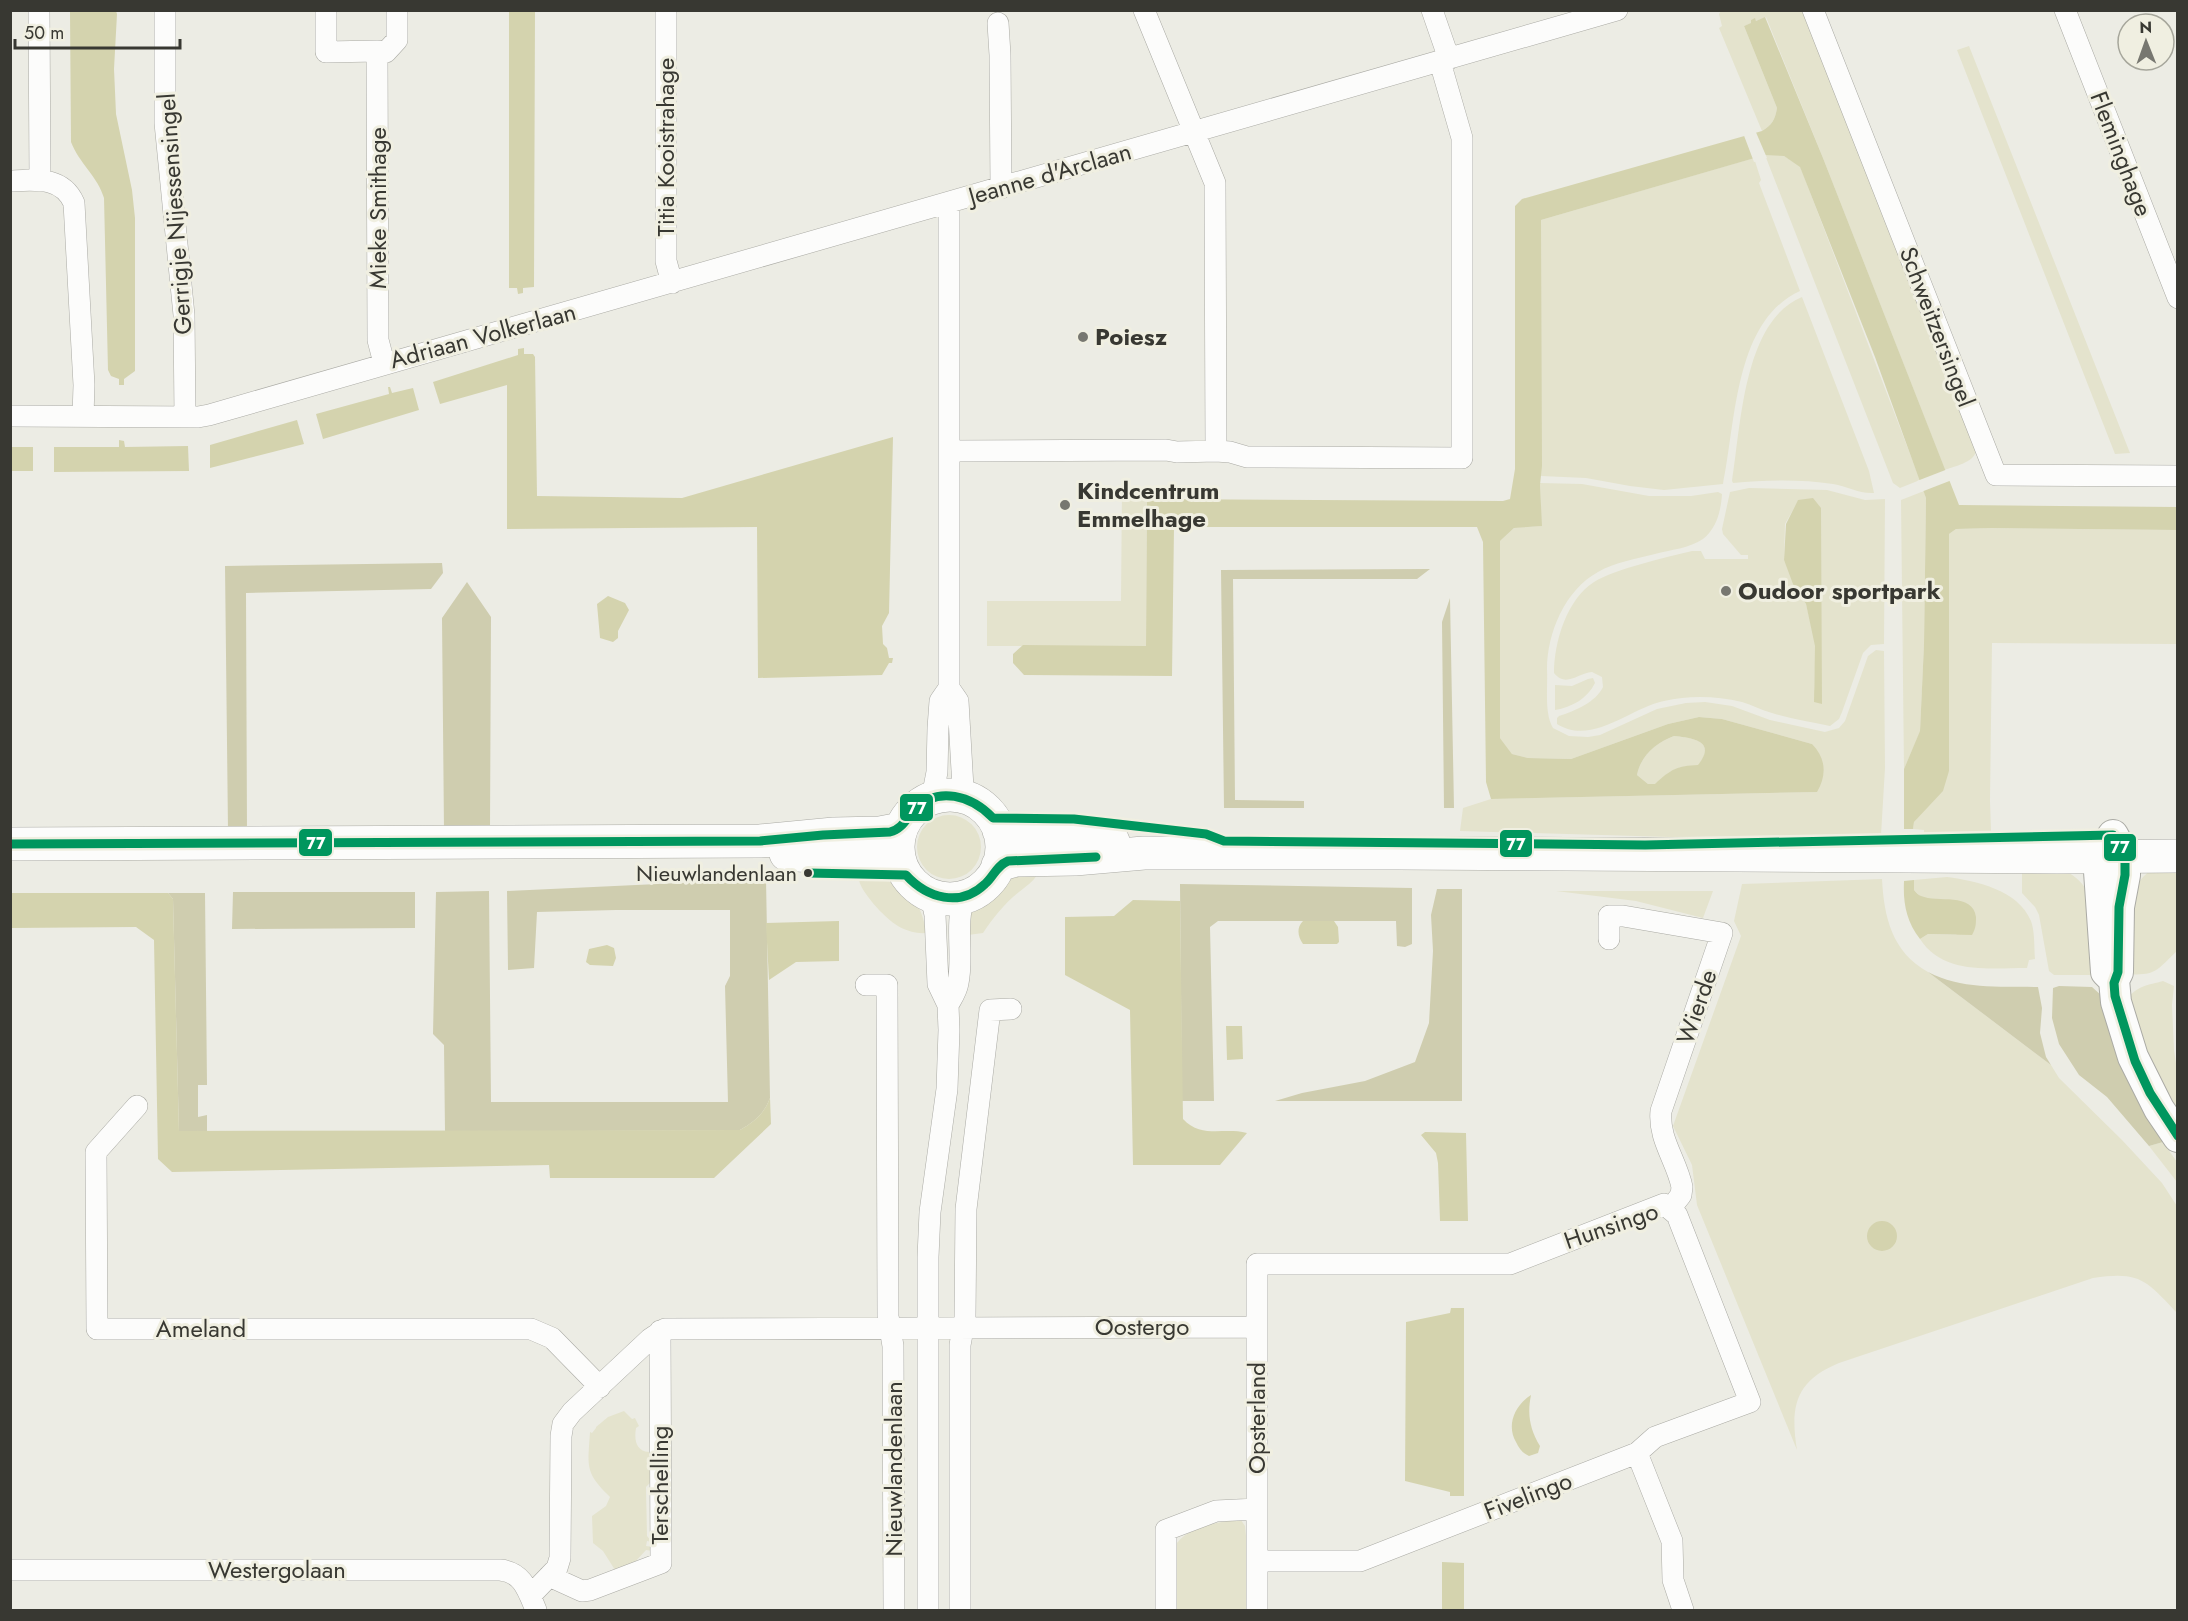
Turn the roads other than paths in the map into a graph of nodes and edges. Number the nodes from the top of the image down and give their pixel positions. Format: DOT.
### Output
graph roads {
  1 [pos="39,10"];
  2 [pos="165,10"];
  3 [pos="326,10"];
  4 [pos="397,10"];
  5 [pos="666,10"];
  6 [pos="1144,10"];
  7 [pos="1432,10"];
  8 [pos="1617,10"];
  9 [pos="1813,10"];
  10 [pos="2065,10"];
  11 [pos="998,23"];
  12 [pos="377,51"];
  13 [pos="1444,60"];
  14 [pos="1193,132"];
  15 [pos="40,180"];
  16 [pos="10,181"];
  17 [pos="1001,188"];
  18 [pos="949,204"];
  19 [pos="672,283"];
  20 [pos="2178,298"];
  21 [pos="384,363"];
  22 [pos="10,416"];
  23 [pos="83,416"];
  24 [pos="184,417"];
  25 [pos="949,451"];
  26 [pos="1216,451"];
  27 [pos="2178,476"];
  28 [pos="949,688"];
  29 [pos="932,798"];
  30 [pos="967,798"];
  31 [pos="901,829"];
  32 [pos="999,831"];
  33 [pos="2178,835"];
  34 [pos="10,844"];
  35 [pos="1882,848"];
  36 [pos="2112,850"];
  37 [pos="10,856"];
  38 [pos="2178,856"];
  39 [pos="900,863"];
  40 [pos="998,865"];
  41 [pos="931,895"];
  42 [pos="965,896"];
  43 [pos="1609,939"];
  44 [pos="866,985"];
  45 [pos="948,1005"];
  46 [pos="1011,1009"];
  47 [pos="137,1106"];
  48 [pos="2178,1137"];
  49 [pos="1670,1209"];
  50 [pos="1257,1327"];
  51 [pos="890,1328"];
  52 [pos="928,1328"];
  53 [pos="964,1328"];
  54 [pos="660,1331"];
  55 [pos="600,1387"];
  56 [pos="1637,1453"];
  57 [pos="1257,1509"];
  58 [pos="1257,1561"];
  59 [pos="10,1570"];
  60 [pos="549,1576"];
  61 [pos="533,1603"];
  62 [pos="894,1611"];
  63 [pos="928,1611"];
  64 [pos="960,1611"];
  65 [pos="1166,1611"];
  66 [pos="1257,1611"];
  67 [pos="1683,1611"];
  1 -- 15 [label="street"];
  2 -- 24 [label="street, Gerrigje Nijessensingel"];
  3 -- 12 [label="street"];
  4 -- 12 [label="street"];
  5 -- 19 [label="street, Titia Kooistrahage"];
  6 -- 14 [label="street"];
  7 -- 13 [label="street"];
  8 -- 13 [label="street, Jeanne d'Arclaan"];
  9 -- 27 [label="street, Schweitzersingel"];
  10 -- 20 [label="street, Fleminghage"];
  11 -- 17 [label="street"];
  12 -- 21 [label="street, Mieke Smithage"];
  13 -- 14 [label="street, Jeanne d'Arclaan"];
  13 -- 26 [label="street"];
  14 -- 17 [label="street, Jeanne d'Arclaan"];
  14 -- 26 [label="street"];
  15 -- 16 [label="street"];
  15 -- 23 [label="street"];
  17 -- 18 [label="street, Jeanne d'Arclaan"];
  18 -- 19 [label="street, Adriaan Volkerlaan"];
  18 -- 25 [label="street, Jeanne d'Arclaan"];
  19 -- 21 [label="street, Adriaan Volkerlaan"];
  21 -- 24 [label="street, Adriaan Volkerlaan"];
  22 -- 23 [label="street, Adriaan Volkerlaan"];
  23 -- 24 [label="street, Adriaan Volkerlaan"];
  25 -- 26 [label="street"];
  25 -- 28 [label="street, Jeanne d'Arclaan"];
  28 -- 29 [label="street, Jeanne d'Arclaan"];
  28 -- 30 [label="street, Jeanne d'Arclaan"];
  29 -- 30 [label="main road"];
  29 -- 31 [label="main road"];
  30 -- 32 [label="main road"];
  31 -- 34 [label="main road"];
  31 -- 39 [label="main road"];
  32 -- 35 [label="main road"];
  32 -- 40 [label="main road"];
  33 -- 36 [label="main road"];
  35 -- 36 [label="main road"];
  35 -- 40 [label="main road"];
  36 -- 38 [label="main road"];
  36 -- 48 [label="main road"];
  37 -- 39 [label="main road"];
  39 -- 41 [label="main road"];
  40 -- 42 [label="main road"];
  41 -- 42 [label="main road"];
  41 -- 45 [label="street, Nieuwlandenlaan"];
  42 -- 45 [label="street, Nieuwlandenlaan"];
  43 -- 49 [label="street, Wierde"];
  44 -- 51 [label="street, Nieuwlandenlaan"];
  45 -- 52 [label="street, Nieuwlandenlaan"];
  46 -- 53 [label="street"];
  47 -- 55 [label="street, Ameland"];
  49 -- 50 [label="street, Hunsingo"];
  49 -- 56 [label="street, Hunsingo"];
  50 -- 53 [label="street, Oostergo"];
  50 -- 57 [label="street, Opsterland"];
  51 -- 52 [label="street"];
  51 -- 54 [label="street"];
  51 -- 62 [label="street, Nieuwlandenlaan"];
  52 -- 53 [label="street"];
  52 -- 63 [label="street, Nieuwlandenlaan"];
  53 -- 64 [label="street"];
  54 -- 55 [label="street"];
  54 -- 60 [label="street, Terschelling"];
  55 -- 60 [label="street"];
  56 -- 58 [label="street, Fivelingo"];
  56 -- 67 [label="street"];
  57 -- 58 [label="street, Opsterland"];
  57 -- 65 [label="street, Opsterland"];
  58 -- 66 [label="street, Opsterland"];
  59 -- 61 [label="street, Westergolaan"];
  60 -- 61 [label="street, Westergolaan"];
}
